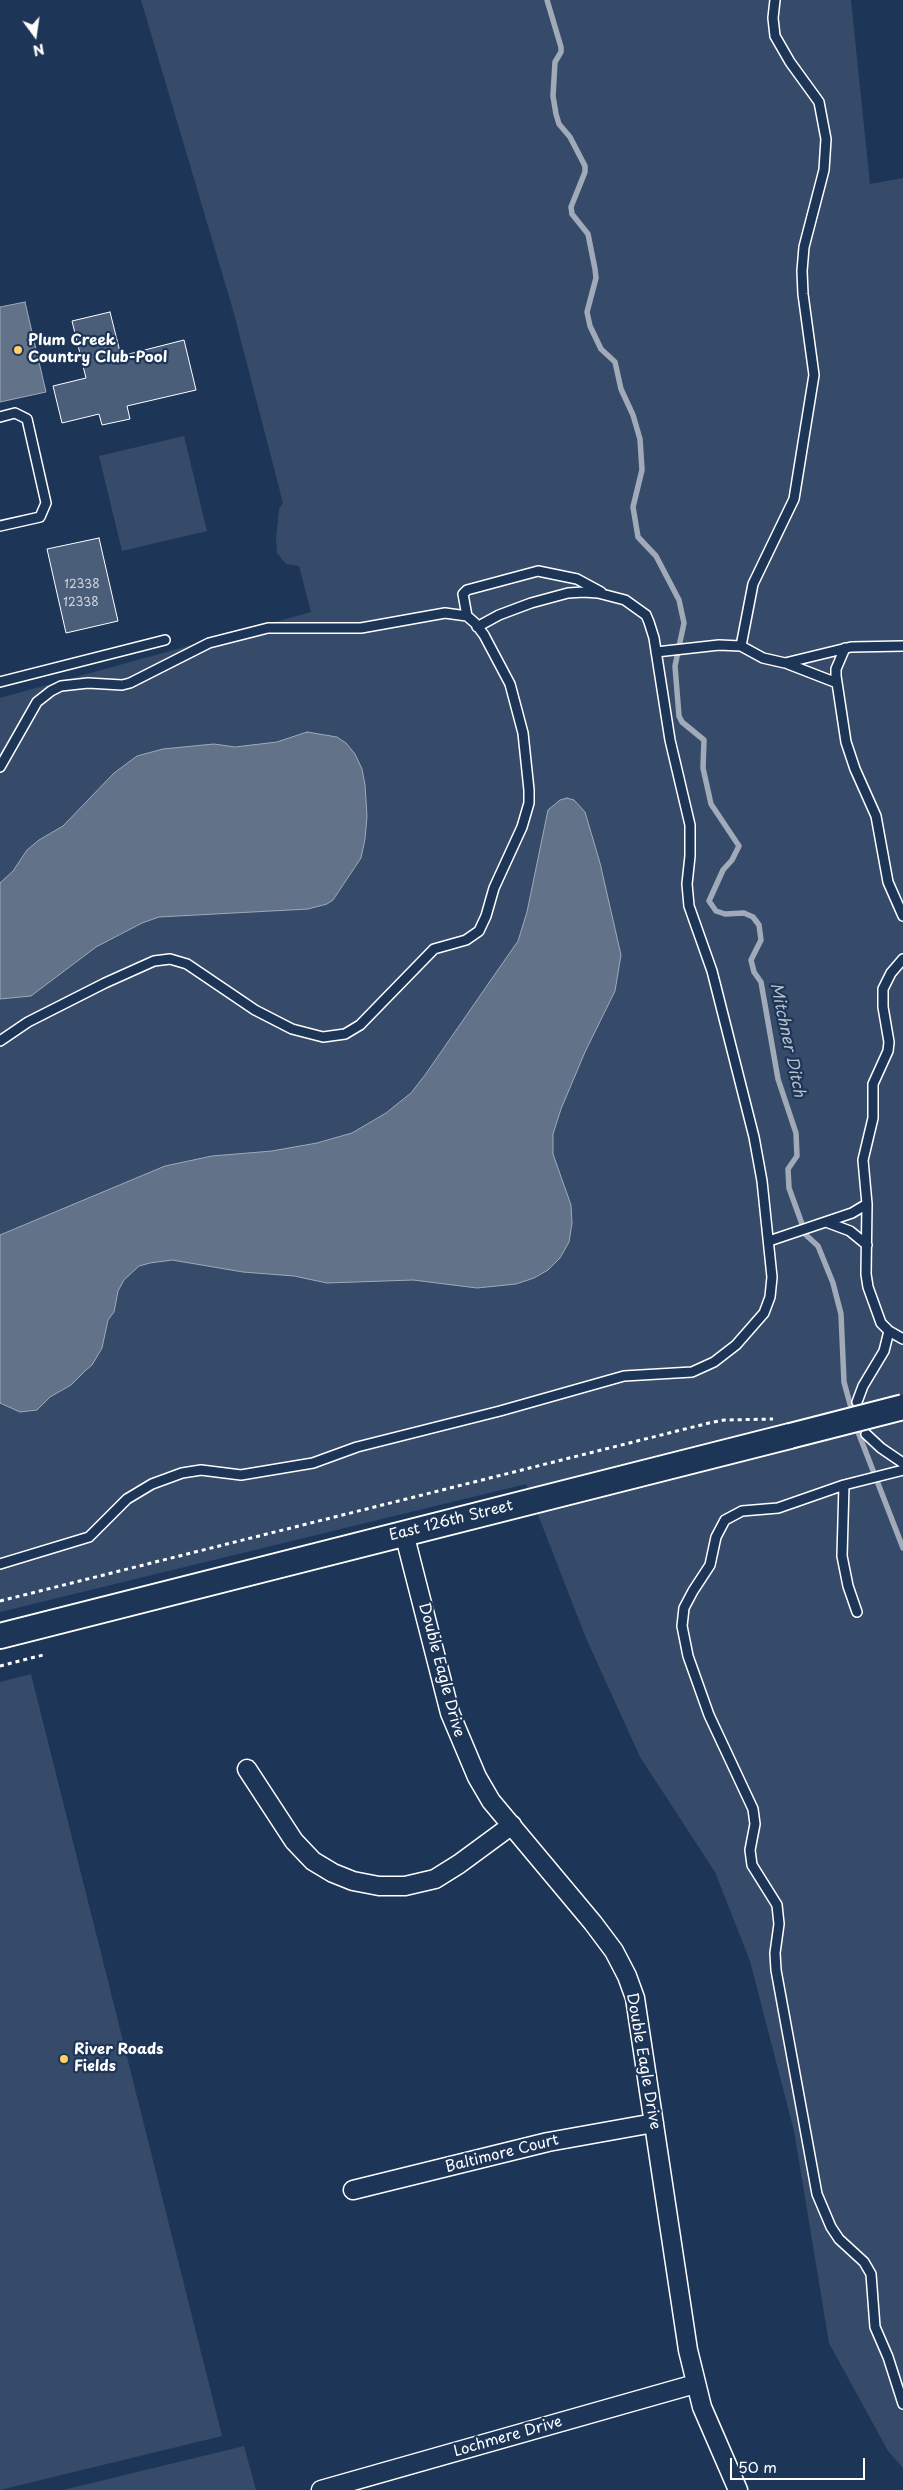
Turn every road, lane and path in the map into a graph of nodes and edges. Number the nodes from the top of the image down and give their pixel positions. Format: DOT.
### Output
graph roads {
  1 [pos="776,0"];
  2 [pos="0,417"];
  3 [pos="0,526"];
  4 [pos="606,595"];
  5 [pos="467,616"];
  6 [pos="477,627"];
  7 [pos="165,640"];
  8 [pos="741,646"];
  9 [pos="903,646"];
  10 [pos="845,648"];
  11 [pos="656,652"];
  12 [pos="785,663"];
  13 [pos="0,682"];
  14 [pos="837,683"];
  15 [pos="0,767"];
  16 [pos="903,916"];
  17 [pos="903,959"];
  18 [pos="0,1041"];
  19 [pos="867,1204"];
  20 [pos="826,1222"];
  21 [pos="769,1241"];
  22 [pos="867,1246"];
  23 [pos="889,1331"];
  24 [pos="903,1339"];
  25 [pos="857,1402"];
  26 [pos="903,1407"];
  27 [pos="784,1428"];
  28 [pos="866,1434"];
  29 [pos="903,1463"];
  30 [pos="903,1470"];
  31 [pos="844,1485"];
  32 [pos="404,1533"];
  33 [pos="0,1564"];
  34 [pos="0,1601"];
  35 [pos="858,1612"];
  36 [pos="0,1636"];
  37 [pos="43,1655"];
  38 [pos="0,1666"];
  39 [pos="247,1769"];
  40 [pos="512,1825"];
  41 [pos="654,2123"];
  42 [pos="352,2190"];
  43 [pos="695,2384"];
  44 [pos="903,2404"];
  45 [pos="320,2490"];
  46 [pos="738,2490"];
  1 -- 8 [label="lane"];
  2 -- 3 [label="lane"];
  4 -- 5 [label="lane"];
  4 -- 6 [label="lane"];
  4 -- 11 [label="lane"];
  5 -- 6 [label="lane"];
  5 -- 15 [label="lane"];
  6 -- 18 [label="lane"];
  7 -- 13 [label="lane"];
  8 -- 11 [label="lane"];
  8 -- 12 [label="lane"];
  9 -- 10 [label="lane"];
  10 -- 12 [label="lane"];
  10 -- 14 [label="lane"];
  11 -- 21 [label="lane"];
  12 -- 14 [label="lane"];
  14 -- 16 [label="lane"];
  17 -- 19 [label="lane"];
  19 -- 20 [label="lane"];
  19 -- 22 [label="lane"];
  20 -- 21 [label="lane"];
  20 -- 22 [label="lane"];
  21 -- 33 [label="lane"];
  22 -- 23 [label="lane"];
  23 -- 24 [label="lane"];
  23 -- 25 [label="lane"];
  26 -- 27 [label="street, East 126th Street, bridge"];
  27 -- 32 [label="street, East 126th Street"];
  27 -- 34 [label="path"];
  28 -- 29 [label="lane"];
  30 -- 31 [label="lane"];
  31 -- 35 [label="lane"];
  31 -- 44 [label="lane"];
  32 -- 36 [label="street, East 126th Street"];
  32 -- 40 [label="street, Double Eagle Drive"];
  37 -- 38 [label="path"];
  39 -- 40 [label="street"];
  40 -- 41 [label="street, Double Eagle Drive"];
  41 -- 42 [label="street, Baltimore Court"];
  41 -- 43 [label="street, Double Eagle Drive"];
  43 -- 45 [label="street, Lochmere Drive"];
  43 -- 46 [label="street, Double Eagle Drive"];
}
